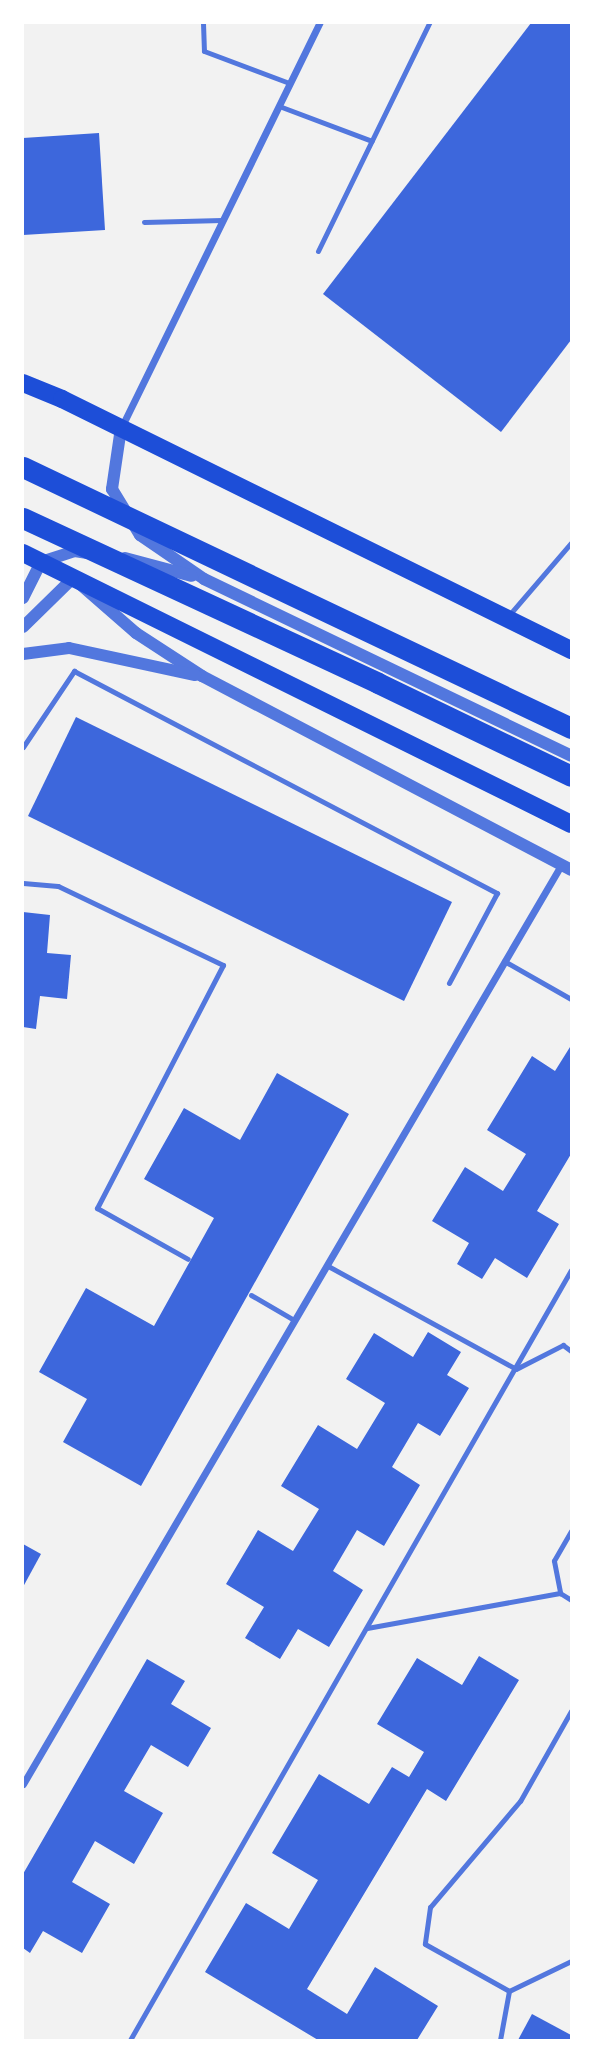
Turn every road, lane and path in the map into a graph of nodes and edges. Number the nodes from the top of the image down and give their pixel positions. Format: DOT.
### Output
graph roads {
  1 [pos="203,23"];
  2 [pos="319,23"];
  3 [pos="429,23"];
  4 [pos="289,83"];
  5 [pos="279,106"];
  6 [pos="372,141"];
  7 [pos="222,220"];
  8 [pos="144,222"];
  9 [pos="318,251"];
  10 [pos="23,383"];
  11 [pos="121,428"];
  12 [pos="23,467"];
  13 [pos="23,518"];
  14 [pos="571,543"];
  15 [pos="23,553"];
  16 [pos="41,562"];
  17 [pos="73,578"];
  18 [pos="204,579"];
  19 [pos="23,598"];
  20 [pos="507,617"];
  21 [pos="23,627"];
  22 [pos="571,650"];
  23 [pos="23,654"];
  24 [pos="202,676"];
  25 [pos="571,728"];
  26 [pos="23,747"];
  27 [pos="571,755"];
  28 [pos="571,776"];
  29 [pos="571,824"];
  30 [pos="566,867"];
  31 [pos="23,883"];
  32 [pos="504,961"];
  33 [pos="449,983"];
  34 [pos="571,999"];
  35 [pos="188,1259"];
  36 [pos="328,1266"];
  37 [pos="571,1270"];
  38 [pos="250,1295"];
  39 [pos="295,1320"];
  40 [pos="571,1351"];
  41 [pos="516,1368"];
  42 [pos="571,1531"];
  43 [pos="560,1593"];
  44 [pos="571,1600"];
  45 [pos="367,1628"];
  46 [pos="571,1711"];
  47 [pos="23,1784"];
  48 [pos="571,1961"];
  49 [pos="509,1991"];
  50 [pos="130,2040"];
  51 [pos="500,2040"];
  1 -- 4 [label="lane"];
  2 -- 4 [label="street"];
  3 -- 6 [label="lane"];
  4 -- 5 [label="street"];
  5 -- 6 [label="lane"];
  5 -- 7 [label="street"];
  6 -- 9 [label="lane"];
  7 -- 8 [label="lane"];
  7 -- 11 [label="street"];
  10 -- 11 [label="main road"];
  11 -- 18 [label="street"];
  11 -- 20 [label="main road"];
  12 -- 25 [label="highway"];
  13 -- 28 [label="highway"];
  14 -- 20 [label="lane"];
  15 -- 16 [label="main road"];
  16 -- 17 [label="main road"];
  16 -- 18 [label="street"];
  16 -- 19 [label="street"];
  17 -- 21 [label="street"];
  17 -- 24 [label="street"];
  17 -- 29 [label="main road"];
  18 -- 27 [label="street"];
  20 -- 22 [label="main road"];
  23 -- 24 [label="street"];
  24 -- 30 [label="street"];
  26 -- 33 [label="lane"];
  30 -- 32 [label="street"];
  31 -- 35 [label="lane"];
  32 -- 34 [label="lane"];
  32 -- 36 [label="street"];
  36 -- 39 [label="street"];
  36 -- 41 [label="lane"];
  37 -- 41 [label="lane"];
  38 -- 39 [label="lane"];
  39 -- 47 [label="street"];
  40 -- 41 [label="lane"];
  41 -- 45 [label="lane"];
  42 -- 43 [label="lane"];
  43 -- 44 [label="lane"];
  43 -- 45 [label="lane"];
  45 -- 50 [label="lane"];
  46 -- 49 [label="lane"];
  48 -- 49 [label="lane"];
  49 -- 51 [label="lane"];
}
